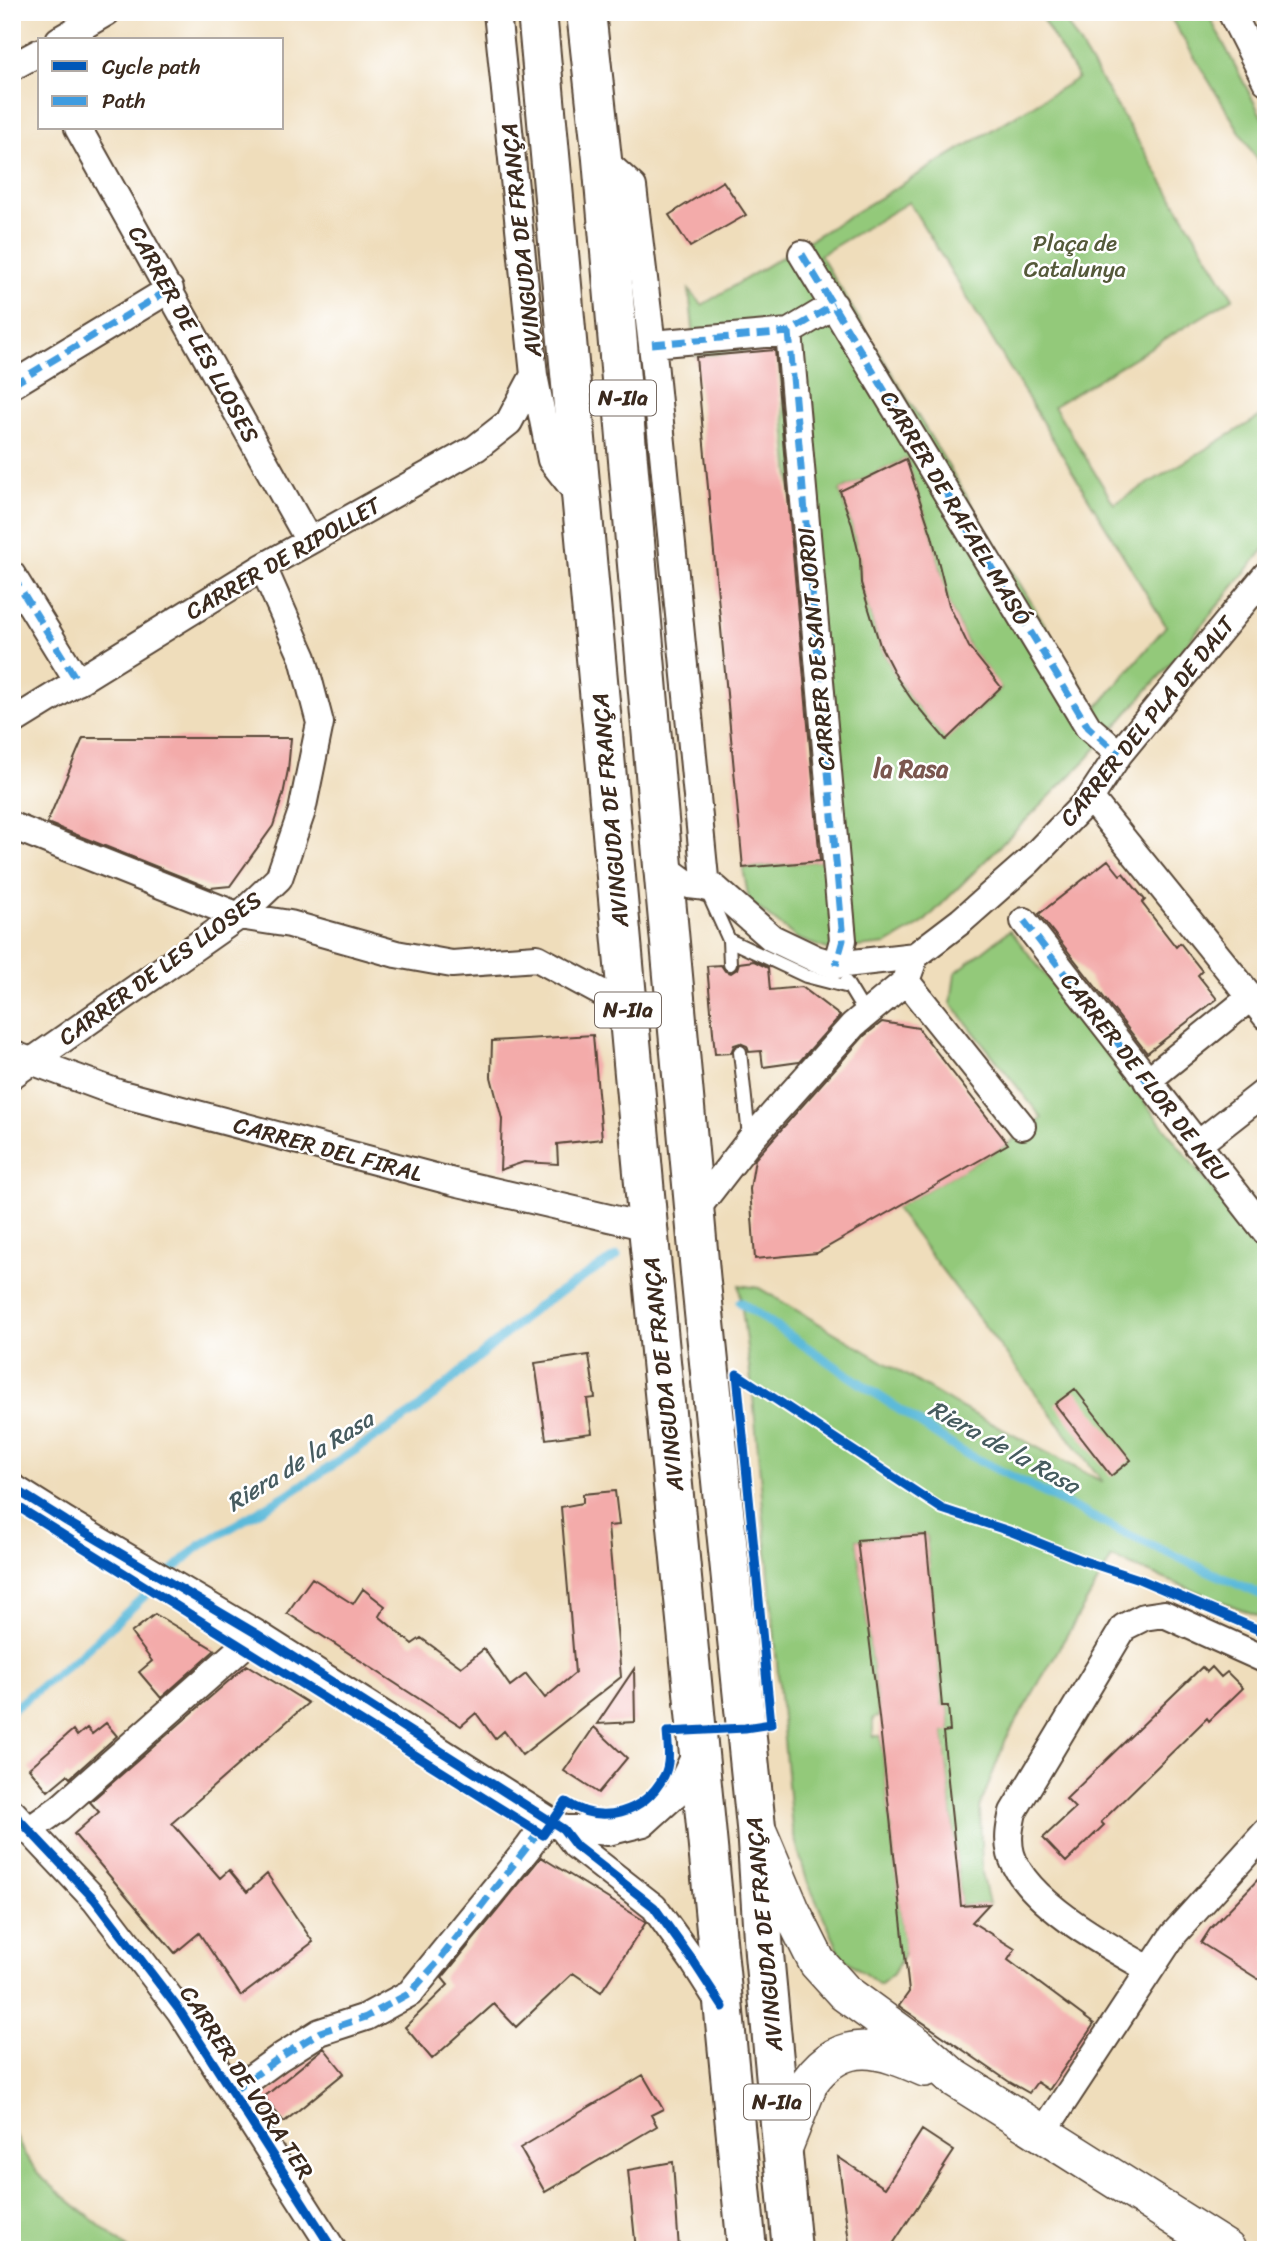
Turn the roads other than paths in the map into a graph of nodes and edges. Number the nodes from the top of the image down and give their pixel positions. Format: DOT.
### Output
graph roads {
  1 [pos="107,12"];
  2 [pos="497,12"];
  3 [pos="537,12"];
  4 [pos="586,12"];
  5 [pos="1231,12"];
  6 [pos="62,38"];
  7 [pos="38,56"];
  8 [pos="12,67"];
  9 [pos="1266,81"];
  10 [pos="79,130"];
  11 [pos="602,159"];
  12 [pos="802,254"];
  13 [pos="170,289"];
  14 [pos="834,305"];
  15 [pos="789,332"];
  16 [pos="652,344"];
  17 [pos="534,375"];
  18 [pos="12,385"];
  19 [pos="581,499"];
  20 [pos="309,541"];
  21 [pos="263,567"];
  22 [pos="12,575"];
  23 [pos="1266,575"];
  24 [pos="676,592"];
  25 [pos="643,638"];
  26 [pos="78,682"];
  27 [pos="12,722"];
  28 [pos="1119,754"];
  29 [pos="1090,798"];
  30 [pos="12,826"];
  31 [pos="663,866"];
  32 [pos="706,888"];
  33 [pos="239,916"];
  34 [pos="1024,921"];
  35 [pos="729,940"];
  36 [pos="915,956"];
  37 [pos="730,964"];
  38 [pos="842,976"];
  39 [pos="906,981"];
  40 [pos="628,1007"];
  41 [pos="1258,1007"];
  42 [pos="866,1015"];
  43 [pos="740,1052"];
  44 [pos="18,1064"];
  45 [pos="1147,1081"];
  46 [pos="1266,1091"];
  47 [pos="1022,1126"];
  48 [pos="750,1140"];
  49 [pos="1197,1145"];
  50 [pos="695,1211"];
  51 [pos="648,1227"];
  52 [pos="1266,1232"];
  53 [pos="12,1487"];
  54 [pos="257,1634"];
  55 [pos="1266,1660"];
  56 [pos="699,1747"];
  57 [pos="21,1821"];
  58 [pos="555,1824"];
  59 [pos="756,1827"];
  60 [pos="1266,1832"];
  61 [pos="1149,1969"];
  62 [pos="723,2007"];
  63 [pos="953,2077"];
  64 [pos="232,2092"];
  65 [pos="1042,2134"];
  66 [pos="782,2152"];
  67 [pos="333,2250"];
  68 [pos="747,2250"];
  69 [pos="792,2250"];
  70 [pos="1227,2250"];
  1 -- 6 [label="street"];
  2 -- 17 [label="street, AVINGUDA DE FRANÇA"];
  3 -- 19 [label="main road, AVINGUDA DE FRANÇA / N-IIa"];
  4 -- 11 [label="main road, AVINGUDA DE FRANÇA / N-IIa"];
  5 -- 9 [label="street"];
  7 -- 8 [label="street"];
  10 -- 13 [label="street, CARRER DE LES LLOSES"];
  11 -- 16 [label="street"];
  11 -- 25 [label="main road, AVINGUDA DE FRANÇA / N-IIa"];
  12 -- 14 [label="street, CARRER DE RAFAEL MASÓ"];
  13 -- 18 [label="street"];
  13 -- 20 [label="street, CARRER DE LES LLOSES"];
  14 -- 15 [label="street"];
  14 -- 28 [label="street, CARRER DE RAFAEL MASÓ"];
  15 -- 16 [label="street"];
  15 -- 38 [label="street, CARRER DE SANT JORDI"];
  16 -- 24 [label="street"];
  17 -- 19 [label="street, AVINGUDA DE FRANÇA"];
  17 -- 20 [label="street, CARRER DE RIPOLLET"];
  19 -- 40 [label="main road, AVINGUDA DE FRANÇA / N-IIa"];
  20 -- 21 [label="street, CARRER DE RIPOLLET"];
  21 -- 26 [label="street, CARRER DE RIPOLLET"];
  21 -- 33 [label="street, CARRER DE LES LLOSES"];
  22 -- 26 [label="street"];
  23 -- 28 [label="street, CARRER DEL PLA DE DALT"];
  24 -- 25 [label="street"];
  24 -- 32 [label="street"];
  25 -- 31 [label="main road, AVINGUDA DE FRANÇA / N-IIa"];
  26 -- 27 [label="street, CARRER DE RIPOLLET"];
  28 -- 29 [label="street, CARRER DEL PLA DE DALT"];
  29 -- 36 [label="street, CARRER DEL PLA DE DALT"];
  29 -- 41 [label="street"];
  30 -- 33 [label="street"];
  31 -- 32 [label="street, AVINGUDA DE FRANÇA"];
  31 -- 50 [label="main road, AVINGUDA DE FRANÇA / N-IIa"];
  32 -- 35 [label="lane"];
  32 -- 38 [label="street, AVINGUDA DE FRANÇA"];
  33 -- 40 [label="street"];
  33 -- 44 [label="street, CARRER DE LES LLOSES"];
  34 -- 45 [label="street, CARRER DE FLOR DE NEU"];
  35 -- 37 [label="lane"];
  35 -- 38 [label="lane"];
  36 -- 38 [label="street"];
  36 -- 39 [label="street"];
  38 -- 42 [label="lane"];
  39 -- 42 [label="street"];
  39 -- 47 [label="street"];
  40 -- 51 [label="main road, AVINGUDA DE FRANÇA / N-IIa"];
  41 -- 45 [label="street"];
  42 -- 48 [label="street"];
  43 -- 48 [label="lane"];
  44 -- 51 [label="street, CARRER DEL FIRAL"];
  45 -- 49 [label="street, CARRER DE FLOR DE NEU"];
  46 -- 49 [label="street"];
  48 -- 50 [label="street"];
  49 -- 52 [label="street, CARRER DE FLOR DE NEU"];
  50 -- 59 [label="main road, AVINGUDA DE FRANÇA / N-IIa"];
  51 -- 56 [label="main road, AVINGUDA DE FRANÇA / N-IIa"];
  53 -- 54 [label="street"];
  54 -- 57 [label="street"];
  54 -- 58 [label="street"];
  55 -- 61 [label="street"];
  56 -- 58 [label="street"];
  56 -- 62 [label="main road, AVINGUDA DE FRANÇA / N-IIa"];
  57 -- 64 [label="street, CARRER DE VORA TER"];
  58 -- 62 [label="street"];
  58 -- 64 [label="street"];
  59 -- 63 [label="street"];
  59 -- 66 [label="main road, AVINGUDA DE FRANÇA / N-IIa"];
  60 -- 61 [label="street"];
  61 -- 65 [label="street"];
  62 -- 68 [label="main road, AVINGUDA DE FRANÇA / N-IIa"];
  63 -- 65 [label="street"];
  63 -- 66 [label="street"];
  64 -- 67 [label="street, CARRER DE VORA TER"];
  65 -- 70 [label="street"];
  66 -- 69 [label="main road, AVINGUDA DE FRANÇA / N-IIa"];
}
